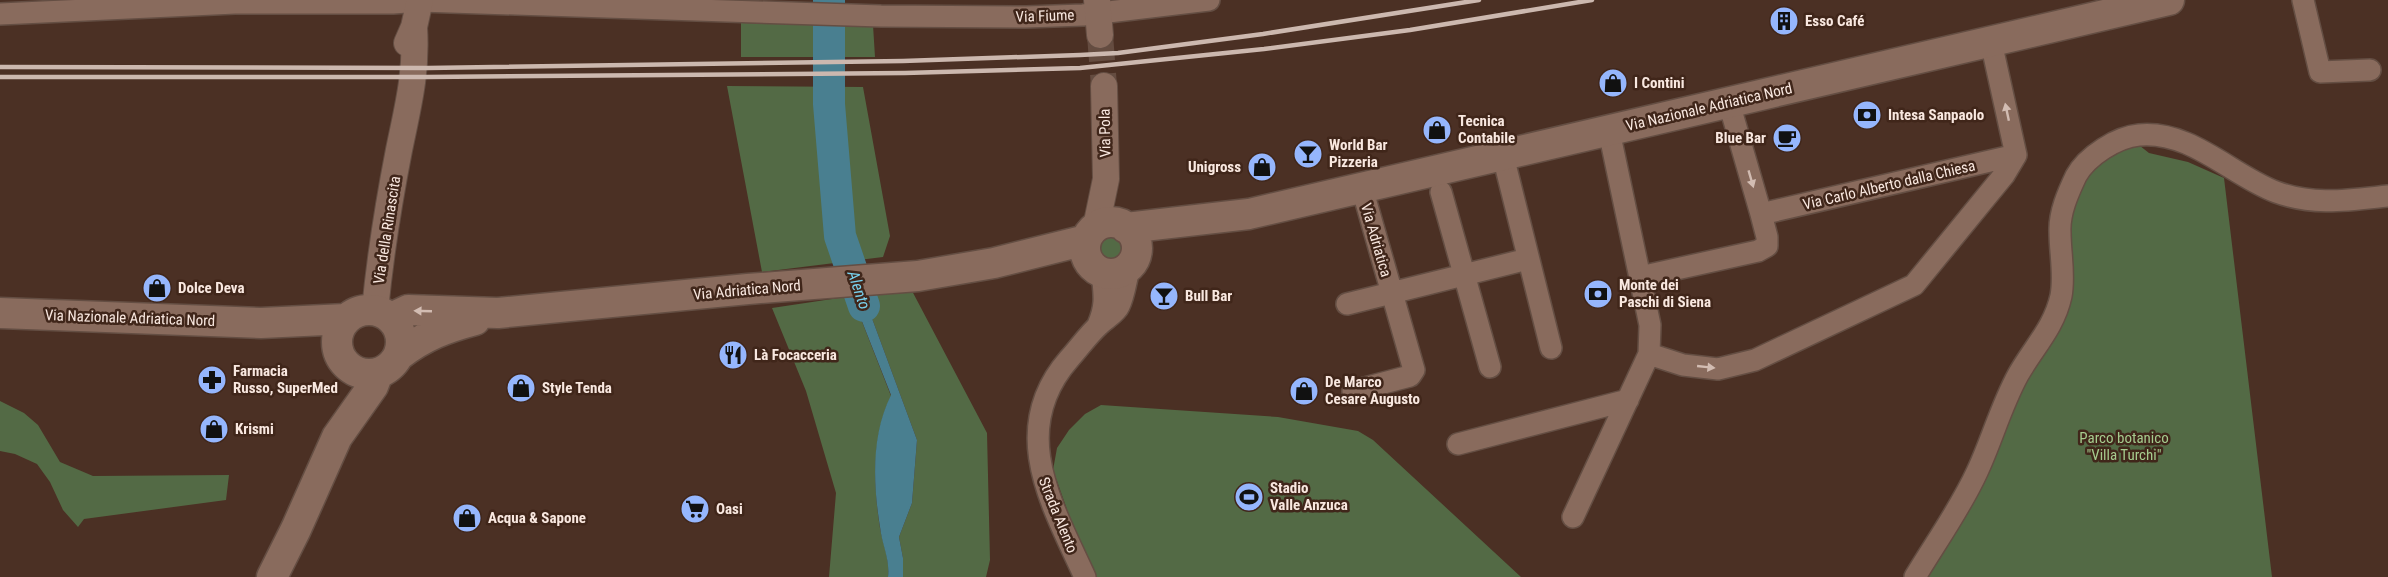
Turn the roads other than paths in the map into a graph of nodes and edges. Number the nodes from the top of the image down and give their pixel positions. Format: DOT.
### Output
graph roads {
  1 [pos="420,0"];
  2 [pos="1209,0"];
  3 [pos="2169,0"];
  4 [pos="2303,0"];
  5 [pos="235,2"];
  6 [pos="4,9"];
  7 [pos="1098,16"];
  8 [pos="1991,42"];
  9 [pos="2370,70"];
  10 [pos="1104,86"];
  11 [pos="1729,103"];
  12 [pos="1609,131"];
  13 [pos="1503,156"];
  14 [pos="2016,156"];
  15 [pos="1362,188"];
  16 [pos="1441,192"];
  17 [pos="2388,196"];
  18 [pos="1761,214"];
  19 [pos="1111,247"];
  20 [pos="1528,259"];
  21 [pos="1464,275"];
  22 [pos="1640,278"];
  23 [pos="1391,292"];
  24 [pos="1347,304"];
  25 [pos="0,313"];
  26 [pos="498,313"];
  27 [pos="383,314"];
  28 [pos="346,319"];
  29 [pos="261,323"];
  30 [pos="1551,348"];
  31 [pos="1649,354"];
  32 [pos="346,364"];
  33 [pos="389,364"];
  34 [pos="1490,367"];
  35 [pos="1353,391"];
  36 [pos="1628,400"];
  37 [pos="341,430"];
  38 [pos="1458,444"];
  39 [pos="1574,517"];
  40 [pos="272,577"];
  41 [pos="1085,577"];
  42 [pos="1915,577"];
  1 -- 5 [label="street, Via Fiume"];
  1 -- 7 [label="street, Via Fiume"];
  1 -- 27 [label="street, Via della Rinascita"];
  2 -- 7 [label="street, Via Fiume"];
  3 -- 8 [label="main road, Via Nazionale Adriatica Nord"];
  4 -- 9 [label="street"];
  5 -- 6 [label="street, Via Fiume"];
  8 -- 11 [label="main road, Via Nazionale Adriatica Nord"];
  14 -- 8 [label="street, one-way"];
  10 -- 19 [label="street, Via Pola"];
  11 -- 12 [label="main road, Via Nazionale Adriatica Nord"];
  11 -- 18 [label="street, one-way"];
  12 -- 13 [label="main road, Via Nazionale Adriatica Nord"];
  12 -- 22 [label="street"];
  13 -- 15 [label="main road, Via Nazionale Adriatica Nord"];
  13 -- 20 [label="street"];
  14 -- 18 [label="street, Via Carlo Alberto dalla Chiesa"];
  31 -- 14 [label="street, Via Carlo Alberto dalla Chiesa, one-way"];
  15 -- 19 [label="main road, Via Nazionale Adriatica Nord"];
  15 -- 23 [label="street, Via Adriatica"];
  16 -- 21 [label="street"];
  17 -- 42 [label="street"];
  18 -- 22 [label="street"];
  19 -- 26 [label="main road, Via Adriatica Nord"];
  19 -- 41 [label="street, Strada Alento"];
  20 -- 21 [label="street, Via Adriatica"];
  20 -- 30 [label="street"];
  21 -- 23 [label="street, Via Adriatica"];
  21 -- 34 [label="street"];
  22 -- 31 [label="street"];
  23 -- 24 [label="street, Via Adriatica"];
  23 -- 35 [label="street, Via Adriatica"];
  25 -- 29 [label="main road, Via Nazionale Adriatica Nord"];
  26 -- 27 [label="main road, Via Adriatica Nord, one-way"];
  26 -- 33 [label="main road, Via Adriatica Nord"];
  27 -- 28 [label="main road"];
  27 -- 33 [label="main road"];
  28 -- 29 [label="main road, Via Nazionale Adriatica Nord"];
  28 -- 32 [label="main road"];
  29 -- 32 [label="main road, Via Nazionale Adriatica Nord"];
  31 -- 36 [label="street"];
  32 -- 33 [label="main road"];
  32 -- 37 [label="main road"];
  33 -- 37 [label="main road"];
  36 -- 38 [label="street"];
  36 -- 39 [label="street"];
  37 -- 40 [label="main road"];
}
